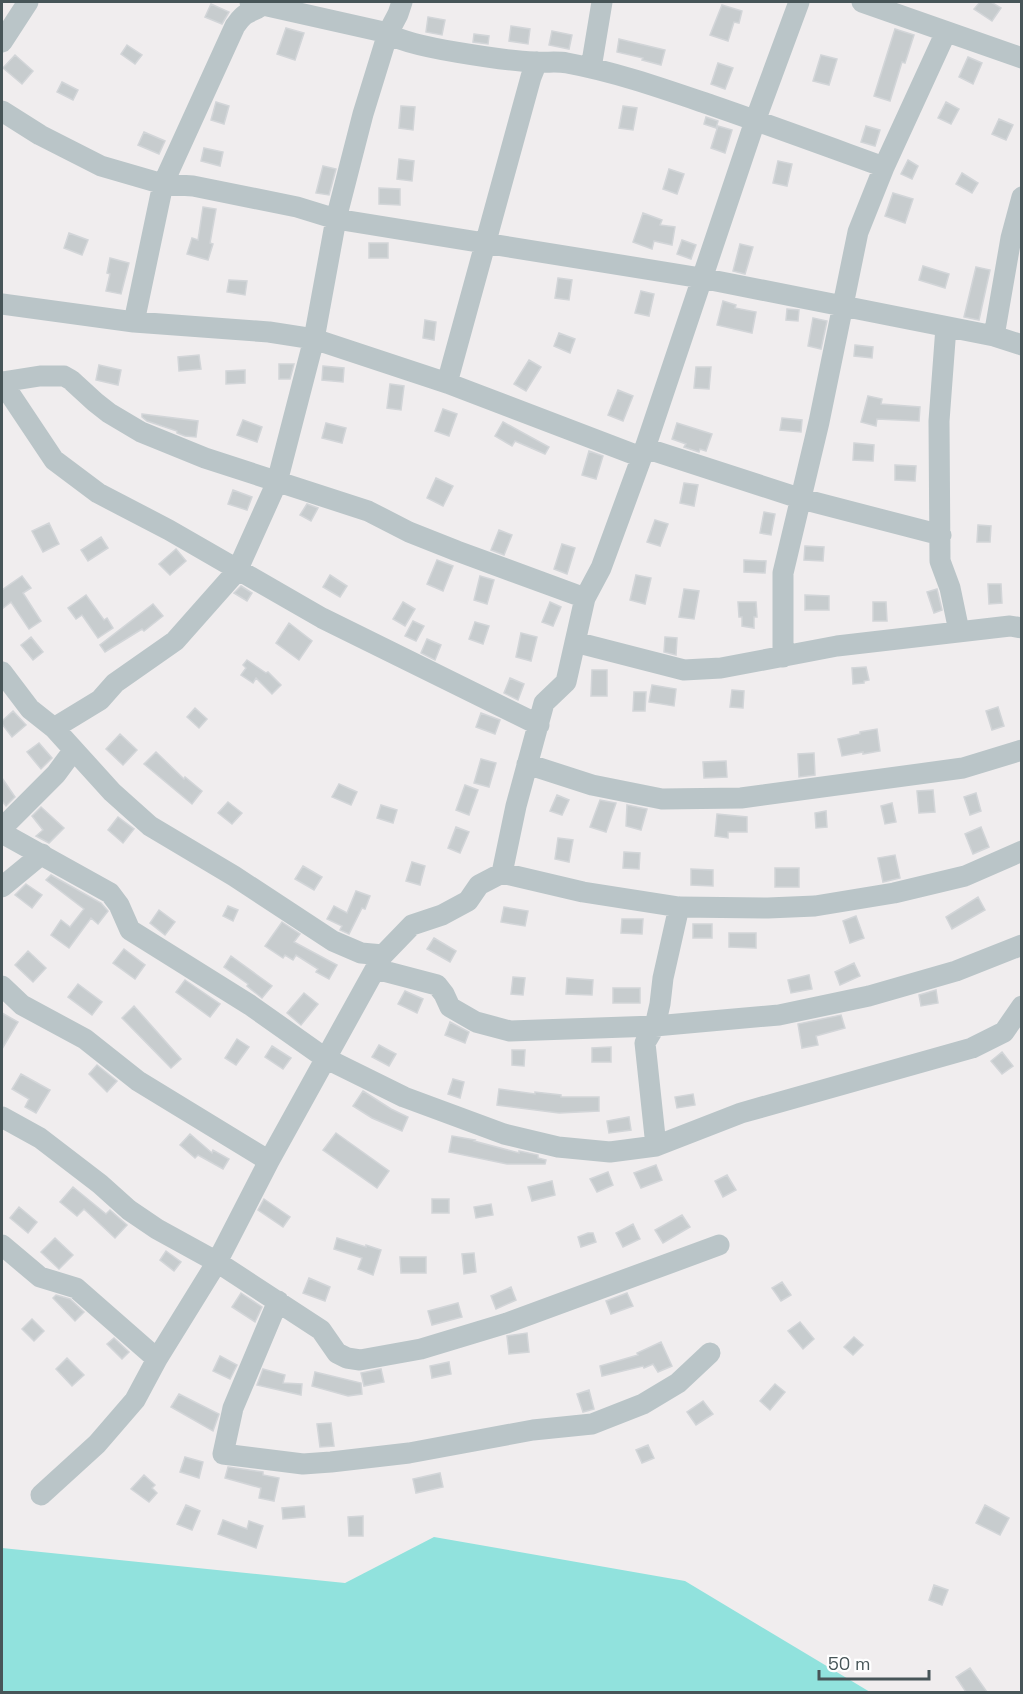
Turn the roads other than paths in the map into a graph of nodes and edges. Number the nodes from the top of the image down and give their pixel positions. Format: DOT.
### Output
graph roads {
  1 [pos="28,2"];
  2 [pos="402,2"];
  3 [pos="602,2"];
  4 [pos="799,2"];
  5 [pos="862,2"];
  6 [pos="259,3"];
  7 [pos="946,32"];
  8 [pos="388,33"];
  9 [pos="2,42"];
  10 [pos="1022,58"];
  11 [pos="537,62"];
  12 [pos="591,69"];
  13 [pos="2,111"];
  14 [pos="755,121"];
  15 [pos="884,166"];
  16 [pos="164,184"];
  17 [pos="1022,197"];
  18 [pos="336,219"];
  19 [pos="485,242"];
  20 [pos="701,278"];
  21 [pos="2,304"];
  22 [pos="842,306"];
  23 [pos="134,322"];
  24 [pos="946,327"];
  25 [pos="994,336"];
  26 [pos="314,339"];
  27 [pos="1022,345"];
  28 [pos="2,382"];
  29 [pos="447,383"];
  30 [pos="643,453"];
  31 [pos="277,482"];
  32 [pos="802,499"];
  33 [pos="941,535"];
  34 [pos="237,571"];
  35 [pos="585,598"];
  36 [pos="1022,628"];
  37 [pos="959,631"];
  38 [pos="575,642"];
  39 [pos="783,657"];
  40 [pos="2,672"];
  41 [pos="539,725"];
  42 [pos="54,728"];
  43 [pos="1022,750"];
  44 [pos="73,751"];
  45 [pos="527,764"];
  46 [pos="2,830"];
  47 [pos="1022,851"];
  48 [pos="42,854"];
  49 [pos="502,873"];
  50 [pos="2,887"];
  51 [pos="679,907"];
  52 [pos="1022,945"];
  53 [pos="380,962"];
  54 [pos="2,986"];
  55 [pos="1022,1006"];
  56 [pos="655,1026"];
  57 [pos="325,1058"];
  58 [pos="2,1117"];
  59 [pos="656,1146"];
  60 [pos="269,1161"];
  61 [pos="2,1245"];
  62 [pos="718,1245"];
  63 [pos="217,1262"];
  64 [pos="278,1301"];
  65 [pos="710,1353"];
  66 [pos="157,1359"];
  67 [pos="41,1495"];
  1 -- 9 [label="street"];
  2 -- 8 [label="street"];
  3 -- 12 [label="street"];
  4 -- 14 [label="street"];
  5 -- 7 [label="street"];
  6 -- 8 [label="street"];
  6 -- 16 [label="street"];
  7 -- 10 [label="street"];
  7 -- 15 [label="street"];
  8 -- 11 [label="street"];
  8 -- 18 [label="street"];
  11 -- 12 [label="street"];
  11 -- 19 [label="street"];
  12 -- 14 [label="street"];
  13 -- 16 [label="street"];
  14 -- 15 [label="street"];
  14 -- 20 [label="street"];
  15 -- 22 [label="street"];
  16 -- 18 [label="street"];
  16 -- 23 [label="street"];
  17 -- 25 [label="street"];
  18 -- 19 [label="street"];
  18 -- 26 [label="street"];
  19 -- 20 [label="street"];
  19 -- 29 [label="street"];
  20 -- 22 [label="street"];
  20 -- 30 [label="street"];
  21 -- 23 [label="street"];
  22 -- 24 [label="street"];
  22 -- 32 [label="street"];
  23 -- 26 [label="street"];
  24 -- 25 [label="street"];
  24 -- 33 [label="street"];
  25 -- 27 [label="street"];
  26 -- 29 [label="street"];
  26 -- 31 [label="street"];
  28 -- 31 [label="street"];
  28 -- 34 [label="street"];
  29 -- 30 [label="street"];
  30 -- 32 [label="street"];
  30 -- 35 [label="street"];
  31 -- 34 [label="street"];
  31 -- 35 [label="street"];
  32 -- 33 [label="street"];
  32 -- 39 [label="street"];
  33 -- 37 [label="street"];
  34 -- 41 [label="street"];
  34 -- 42 [label="street"];
  35 -- 38 [label="street"];
  36 -- 37 [label="street"];
  37 -- 39 [label="street"];
  38 -- 39 [label="street"];
  38 -- 41 [label="street"];
  40 -- 42 [label="street"];
  41 -- 45 [label="street"];
  42 -- 44 [label="street"];
  43 -- 45 [label="street"];
  44 -- 46 [label="street"];
  44 -- 53 [label="street"];
  45 -- 49 [label="street"];
  46 -- 48 [label="street"];
  47 -- 51 [label="street"];
  48 -- 50 [label="street"];
  48 -- 57 [label="street"];
  49 -- 51 [label="street"];
  49 -- 53 [label="street"];
  51 -- 56 [label="street"];
  52 -- 56 [label="street"];
  53 -- 56 [label="street"];
  53 -- 57 [label="street"];
  54 -- 60 [label="street"];
  55 -- 59 [label="street"];
  56 -- 59 [label="street"];
  57 -- 59 [label="street"];
  57 -- 60 [label="street"];
  58 -- 63 [label="street"];
  60 -- 63 [label="street"];
  61 -- 66 [label="street"];
  62 -- 64 [label="street"];
  63 -- 64 [label="street"];
  63 -- 66 [label="street"];
  64 -- 65 [label="street"];
  66 -- 67 [label="street"];
}
